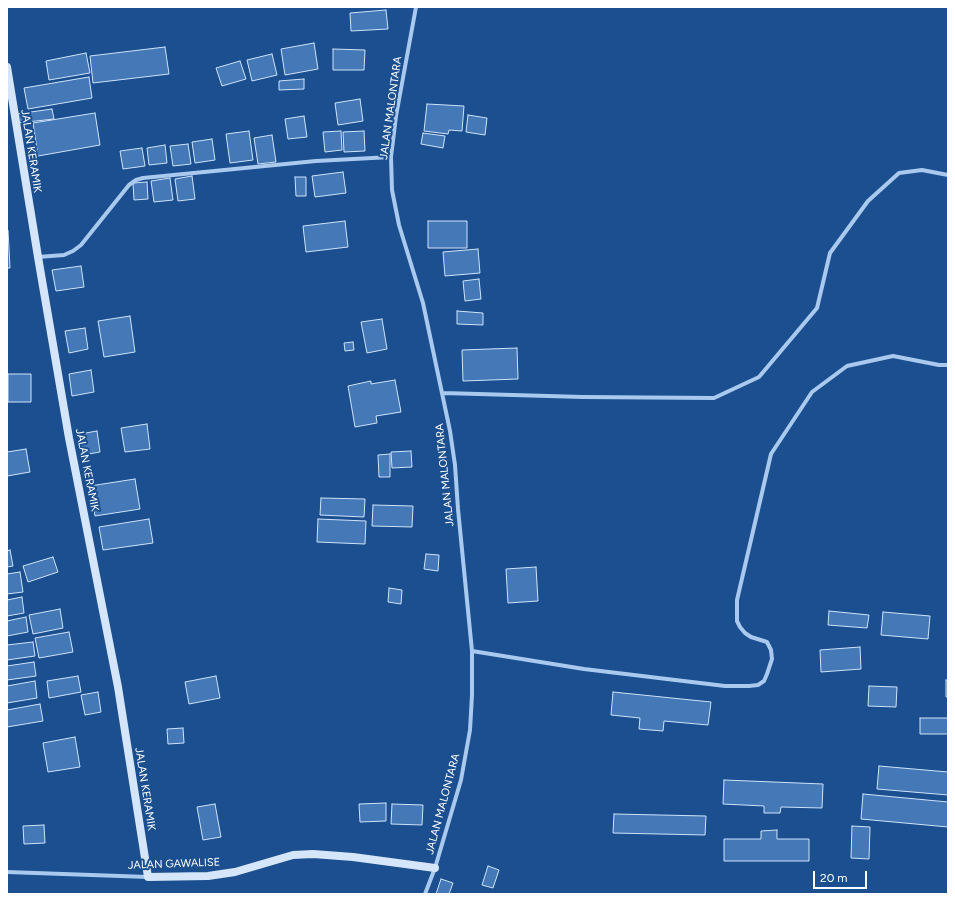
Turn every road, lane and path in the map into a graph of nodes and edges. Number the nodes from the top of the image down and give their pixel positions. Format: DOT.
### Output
graph roads {
  1 [pos="416,7"];
  2 [pos="7,66"];
  3 [pos="391,157"];
  4 [pos="948,175"];
  5 [pos="38,258"];
  6 [pos="948,365"];
  7 [pos="443,393"];
  8 [pos="472,651"];
  9 [pos="435,868"];
  10 [pos="7,872"];
  11 [pos="148,877"];
  12 [pos="424,894"];
  1 -- 3 [label="street, JALAN MALONTARA"];
  2 -- 5 [label="street, JALAN KERAMIK"];
  3 -- 5 [label="street"];
  3 -- 7 [label="street, JALAN MALONTARA"];
  4 -- 7 [label="street"];
  5 -- 11 [label="street, JALAN KERAMIK"];
  6 -- 8 [label="street"];
  7 -- 8 [label="street, JALAN MALONTARA"];
  8 -- 9 [label="street, JALAN MALONTARA"];
  9 -- 11 [label="street, JALAN GAWALISE"];
  9 -- 12 [label="street, JALAN MALONTARA"];
  10 -- 11 [label="street, JALAN GAWALISE"];
}
